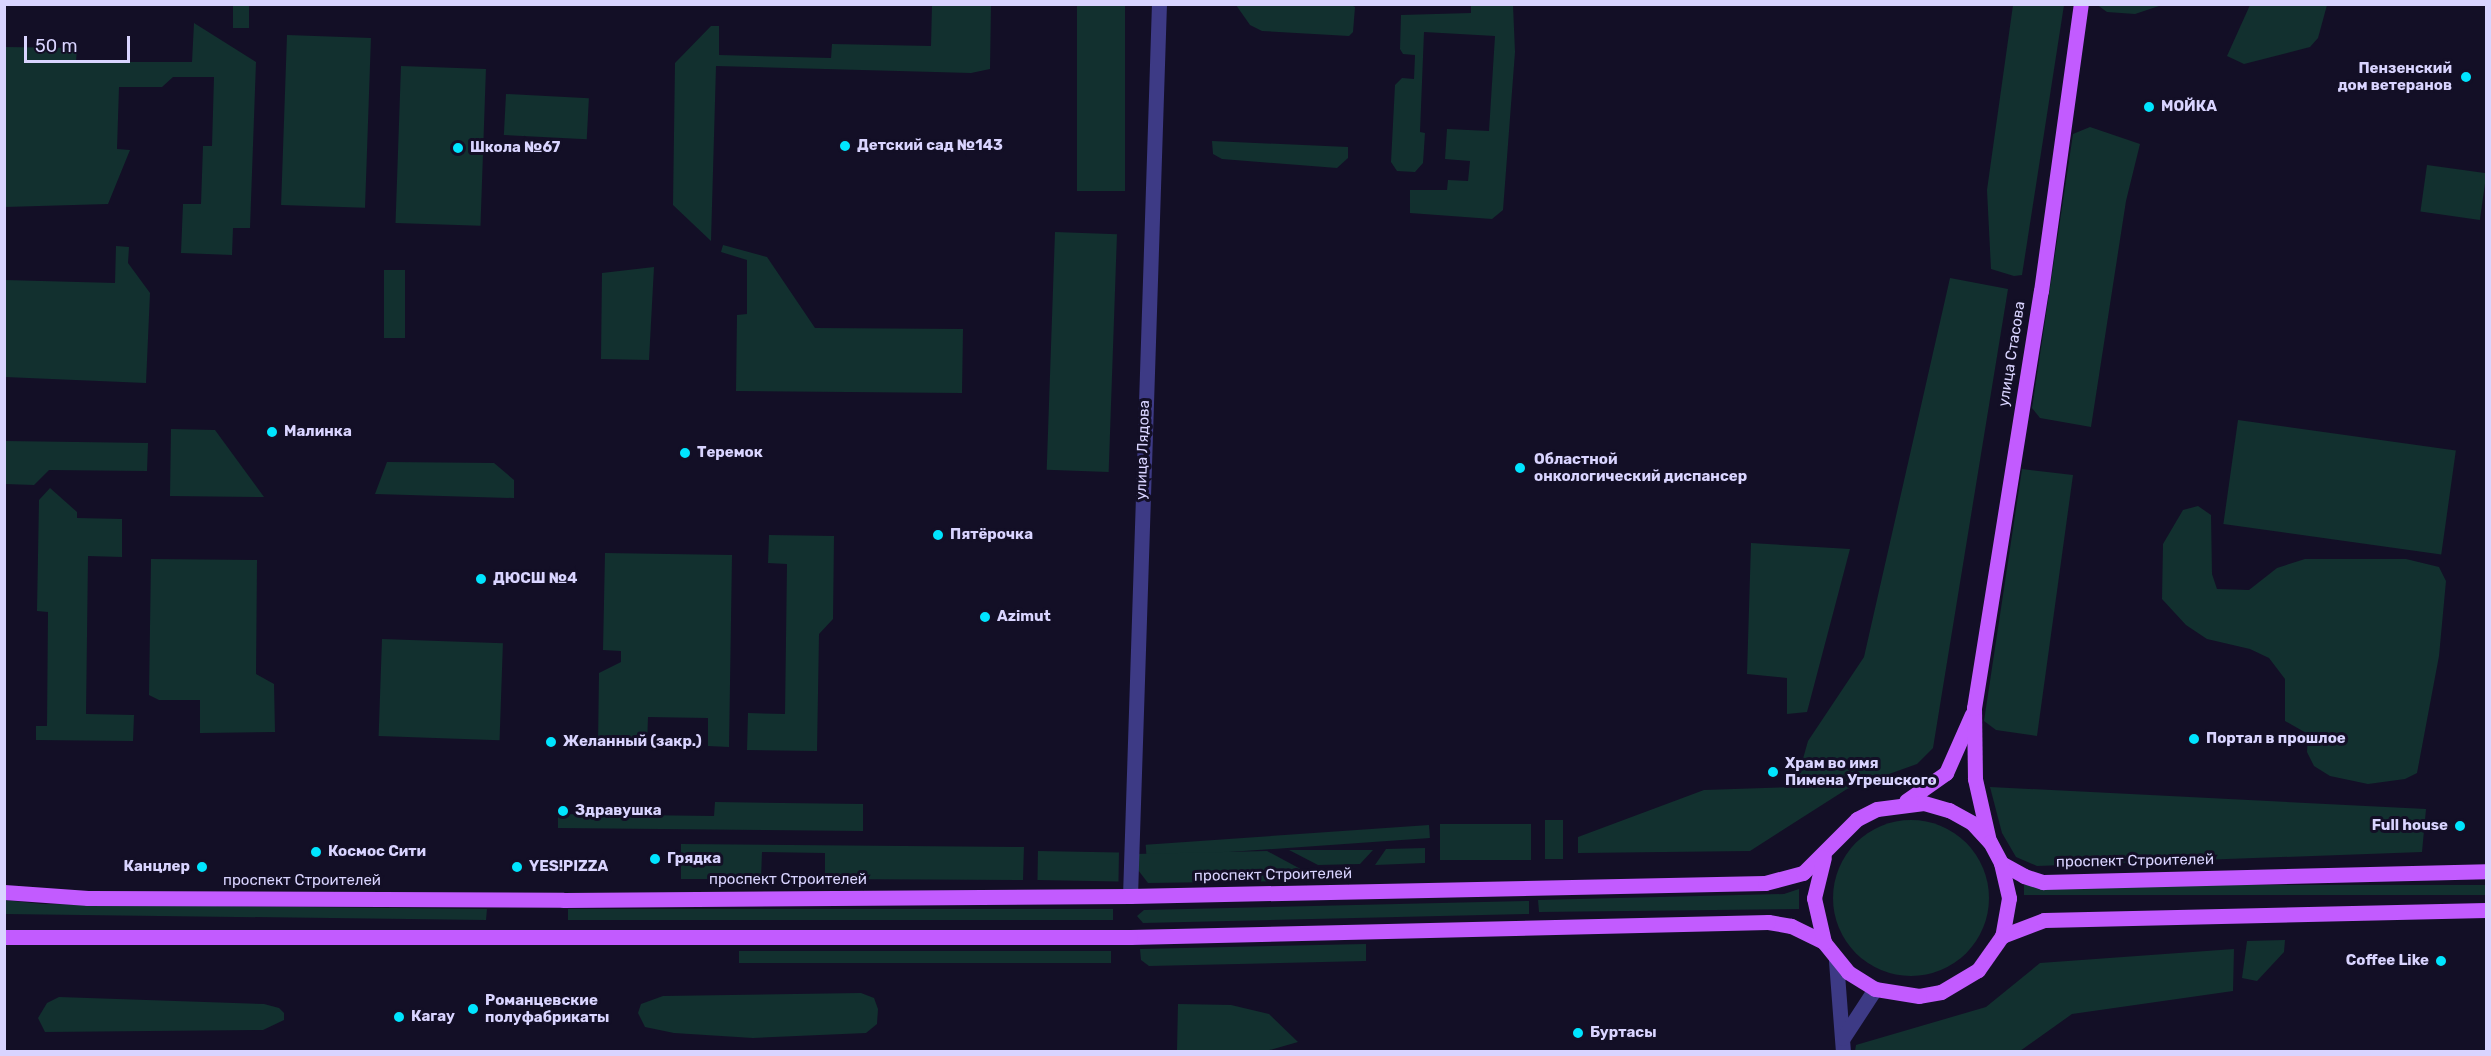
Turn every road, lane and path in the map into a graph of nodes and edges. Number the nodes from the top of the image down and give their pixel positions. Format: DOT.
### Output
graph roads {
  1 [pos="1159,4"];
  2 [pos="2081,4"];
  3 [pos="1974,708"];
  4 [pos="1900,803"];
  5 [pos="1990,842"];
  6 [pos="1826,855"];
  7 [pos="2001,862"];
  8 [pos="2487,871"];
  9 [pos="4,892"];
  10 [pos="1130,896"];
  11 [pos="2487,910"];
  12 [pos="2002,936"];
  13 [pos="4,937"];
  14 [pos="1824,942"];
  15 [pos="1836,961"];
  16 [pos="1875,989"];
  17 [pos="1843,1045"];
  1 -- 10 [label="street, улица Лядова"];
  2 -- 3 [label="main road, улица Стасова"];
  3 -- 4 [label="main road, улица Стасова"];
  3 -- 5 [label="main road, улица Стасова"];
  4 -- 5 [label="main road, проспект Строителей"];
  4 -- 6 [label="main road, проспект Строителей"];
  5 -- 7 [label="main road, проспект Строителей"];
  6 -- 10 [label="main road, проспект Строителей"];
  6 -- 14 [label="main road"];
  7 -- 8 [label="main road, проспект Строителей"];
  7 -- 12 [label="main road"];
  9 -- 10 [label="main road, проспект Строителей"];
  11 -- 12 [label="main road"];
  12 -- 16 [label="main road"];
  13 -- 14 [label="main road"];
  14 -- 15 [label="main road"];
  15 -- 16 [label="main road"];
  15 -- 17 [label="street"];
  16 -- 17 [label="street"];
}
